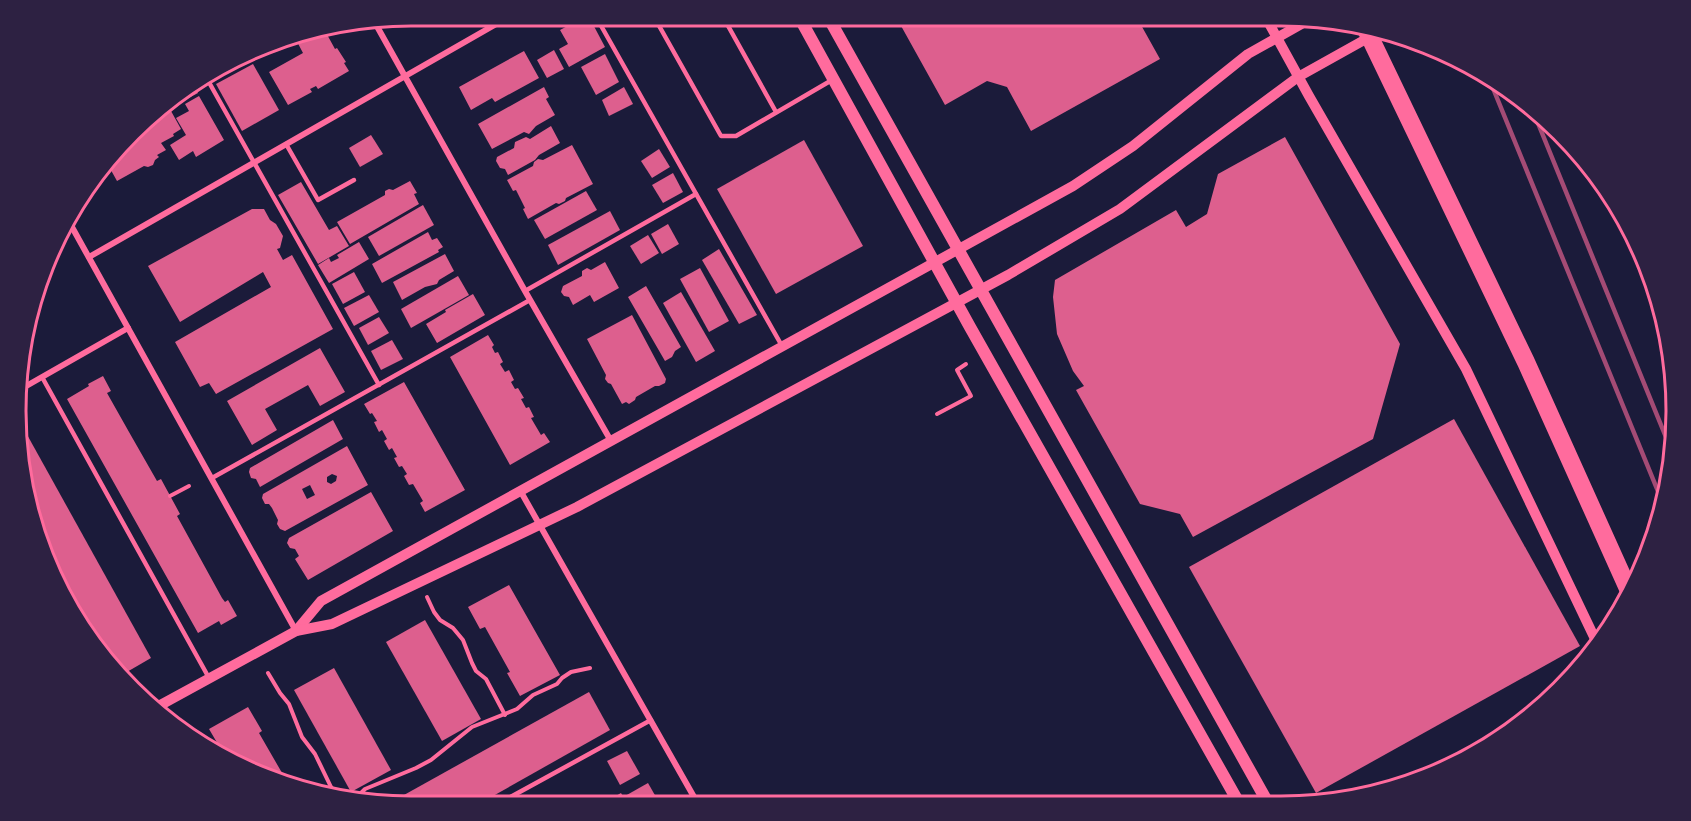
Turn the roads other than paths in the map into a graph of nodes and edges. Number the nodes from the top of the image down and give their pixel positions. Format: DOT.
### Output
graph roads {
  1 [pos="493,26"];
  2 [pos="602,26"];
  3 [pos="659,26"];
  4 [pos="728,26"];
  5 [pos="804,26"];
  6 [pos="833,26"];
  7 [pos="1271,26"];
  8 [pos="1297,26"];
  9 [pos="377,27"];
  10 [pos="1369,36"];
  11 [pos="1277,37"];
  12 [pos="1371,37"];
  13 [pos="405,76"];
  14 [pos="1298,77"];
  15 [pos="834,79"];
  16 [pos="209,83"];
  17 [pos="776,112"];
  18 [pos="286,144"];
  19 [pos="254,162"];
  20 [pos="354,180"];
  21 [pos="696,194"];
  22 [pos="72,227"];
  23 [pos="958,249"];
  24 [pos="89,257"];
  25 [pos="934,262"];
  26 [pos="982,289"];
  27 [pos="525,291"];
  28 [pos="530,300"];
  29 [pos="957,303"];
  30 [pos="128,328"];
  31 [pos="782,346"];
  32 [pos="42,377"];
  33 [pos="379,385"];
  34 [pos="26,386"];
  35 [pos="611,441"];
  36 [pos="212,478"];
  37 [pos="521,492"];
  38 [pos="540,525"];
  39 [pos="1625,582"];
  40 [pos="296,630"];
  41 [pos="1593,635"];
  42 [pos="209,678"];
  43 [pos="162,704"];
  44 [pos="651,720"];
  45 [pos="512,796"];
  46 [pos="694,796"];
  47 [pos="1235,796"];
  48 [pos="1264,796"];
  1 -- 13 [label="street"];
  2 -- 21 [label="lane"];
  3 -- 17 [label="lane"];
  4 -- 17 [label="lane"];
  5 -- 15 [label="main road"];
  6 -- 23 [label="main road"];
  7 -- 11 [label="street"];
  8 -- 11 [label="street"];
  9 -- 13 [label="street"];
  10 -- 39 [label="highway"];
  11 -- 14 [label="street"];
  11 -- 23 [label="street"];
  12 -- 14 [label="street"];
  13 -- 18 [label="street"];
  13 -- 27 [label="street"];
  14 -- 26 [label="street"];
  14 -- 41 [label="street"];
  15 -- 17 [label="lane"];
  15 -- 25 [label="main road"];
  16 -- 19 [label="lane"];
  18 -- 19 [label="street"];
  18 -- 20 [label="lane"];
  19 -- 24 [label="street"];
  19 -- 33 [label="lane"];
  21 -- 27 [label="lane"];
  21 -- 31 [label="lane"];
  22 -- 24 [label="street"];
  23 -- 25 [label="street"];
  23 -- 26 [label="main road"];
  24 -- 30 [label="street"];
  25 -- 29 [label="main road"];
  25 -- 31 [label="street"];
  26 -- 29 [label="street"];
  26 -- 48 [label="main road"];
  27 -- 28 [label="street"];
  28 -- 33 [label="lane"];
  28 -- 35 [label="street"];
  29 -- 38 [label="street"];
  29 -- 47 [label="main road"];
  30 -- 32 [label="street"];
  30 -- 36 [label="street"];
  31 -- 35 [label="street"];
  32 -- 34 [label="street"];
  32 -- 42 [label="lane"];
  33 -- 36 [label="lane"];
  35 -- 37 [label="street"];
  36 -- 40 [label="street"];
  37 -- 38 [label="street"];
  37 -- 40 [label="street"];
  38 -- 40 [label="street"];
  38 -- 44 [label="street"];
  40 -- 42 [label="street"];
  42 -- 43 [label="street"];
  44 -- 45 [label="lane"];
  44 -- 46 [label="street"];
}
